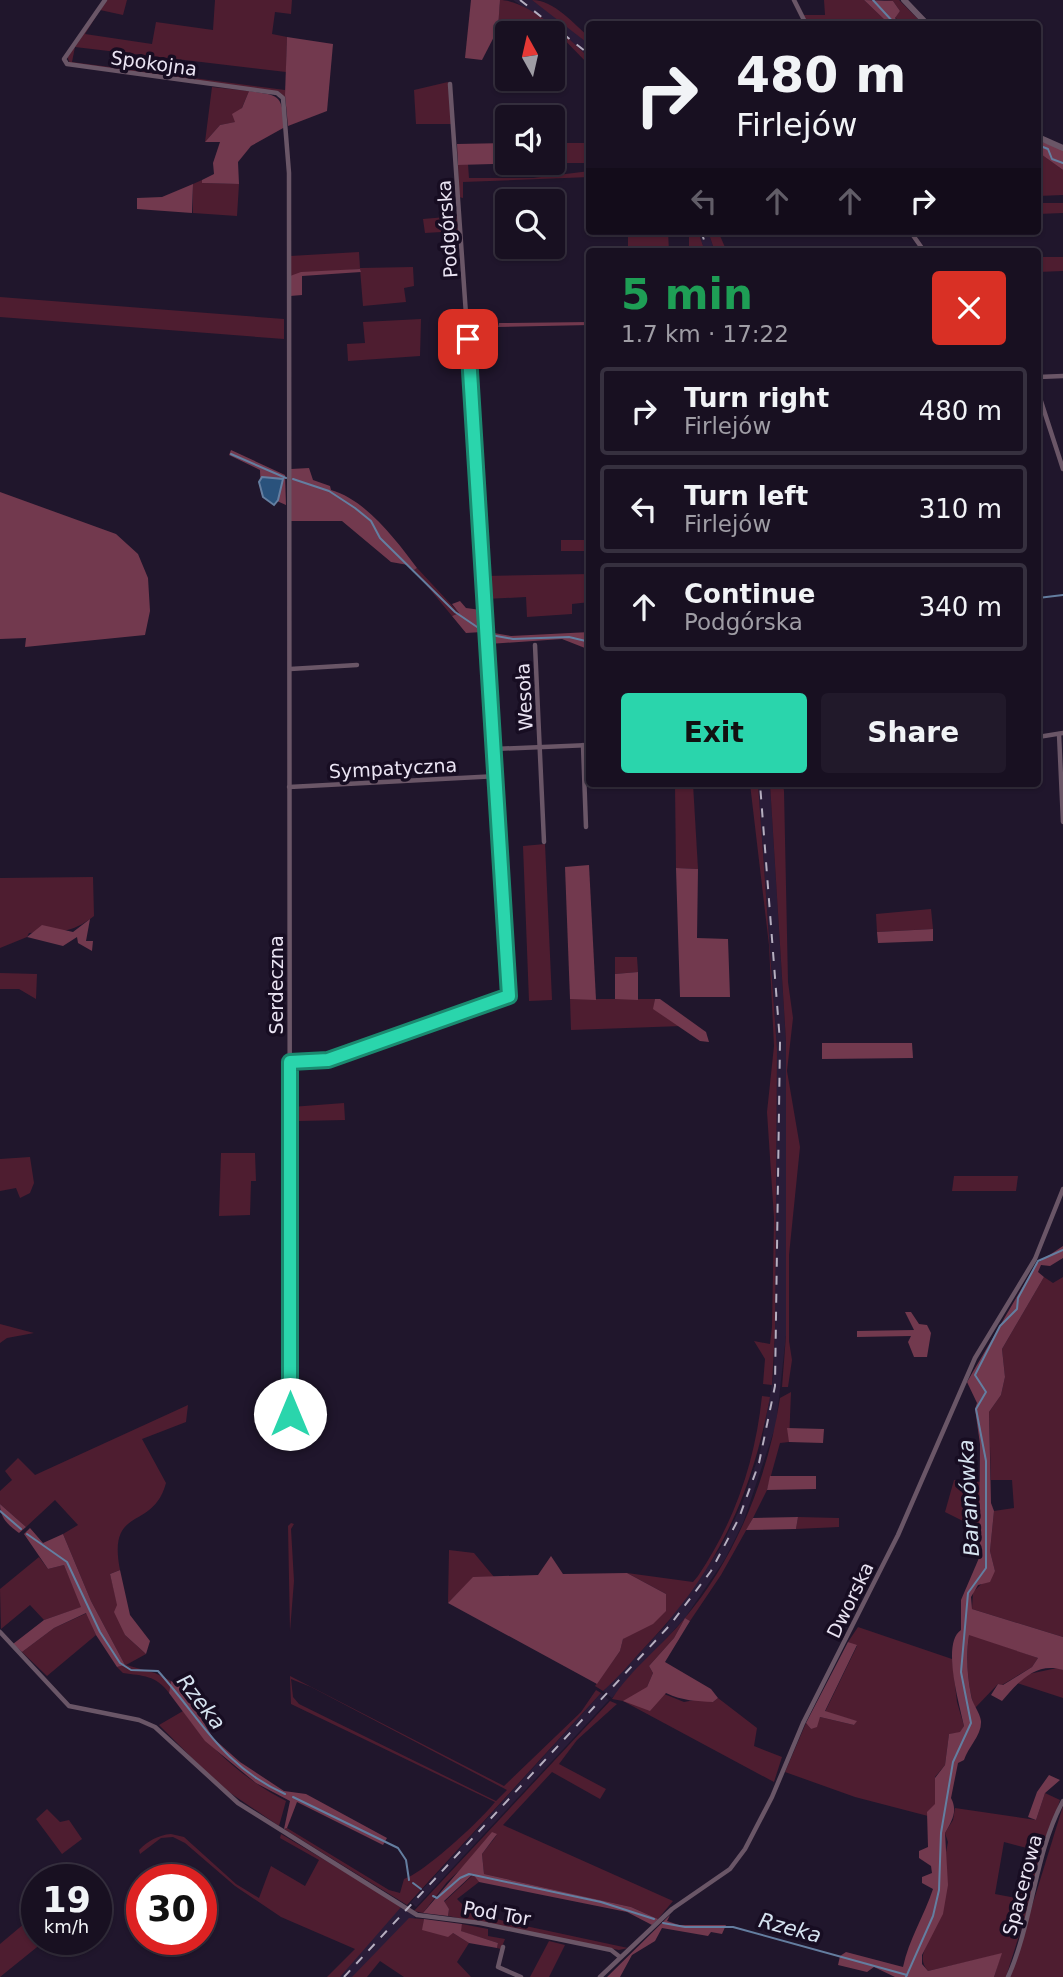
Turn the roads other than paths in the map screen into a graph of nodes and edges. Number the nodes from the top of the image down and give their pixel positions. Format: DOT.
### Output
graph roads {
  1 [pos="105,0"];
  2 [pos="794,0"];
  3 [pos="904,0"];
  4 [pos="804,21"];
  5 [pos="924,21"];
  6 [pos="450,84"];
  7 [pos="287,127"];
  8 [pos="1041,138"];
  9 [pos="1063,148"];
  10 [pos="1063,376"];
  11 [pos="1041,377"];
  12 [pos="1041,401"];
  13 [pos="1063,469"];
  14 [pos="535,645"];
  15 [pos="357,665"];
  16 [pos="290,669"];
  17 [pos="1061,734"];
  18 [pos="1041,737"];
  19 [pos="583,745"];
  20 [pos="541,747"];
  21 [pos="495,749"];
  22 [pos="498,776"];
  23 [pos="289,788"];
  24 [pos="1063,822"];
  25 [pos="586,827"];
  26 [pos="544,842"];
  27 [pos="290,1062"];
  28 [pos="1063,1189"];
  29 [pos="290,1436"];
  30 [pos="0,1632"];
  31 [pos="1063,1801"];
  32 [pos="503,1947"];
  33 [pos="620,1957"];
  34 [pos="521,1977"];
  35 [pos="600,1977"];
  36 [pos="1008,1977"];
  1 -- 7 [label="street, Spokojna"];
  2 -- 4 [label="street"];
  3 -- 5 [label="street"];
  6 -- 21 [label="street, Podgórska"];
  7 -- 16 [label="street, Serdeczna"];
  8 -- 9 [label="street"];
  10 -- 11 [label="street"];
  12 -- 13 [label="street"];
  14 -- 20 [label="street, Wesoła"];
  15 -- 16 [label="street"];
  16 -- 23 [label="street, Serdeczna"];
  17 -- 18 [label="street"];
  17 -- 24 [label="street"];
  19 -- 20 [label="street"];
  19 -- 25 [label="street"];
  20 -- 21 [label="street"];
  20 -- 26 [label="street, Wesoła"];
  21 -- 22 [label="street, Podgórska"];
  22 -- 23 [label="street, Sympatyczna"];
  22 -- 27 [label="street, Podgórska"];
  23 -- 27 [label="street, Serdeczna"];
  27 -- 29 [label="street, Serdeczna"];
  28 -- 33 [label="street, Dworska"];
  30 -- 33 [label="street, Pod Tor"];
  31 -- 36 [label="street, Spacerowa"];
  32 -- 34 [label="street"];
  33 -- 35 [label="street, Dworska"];
}
